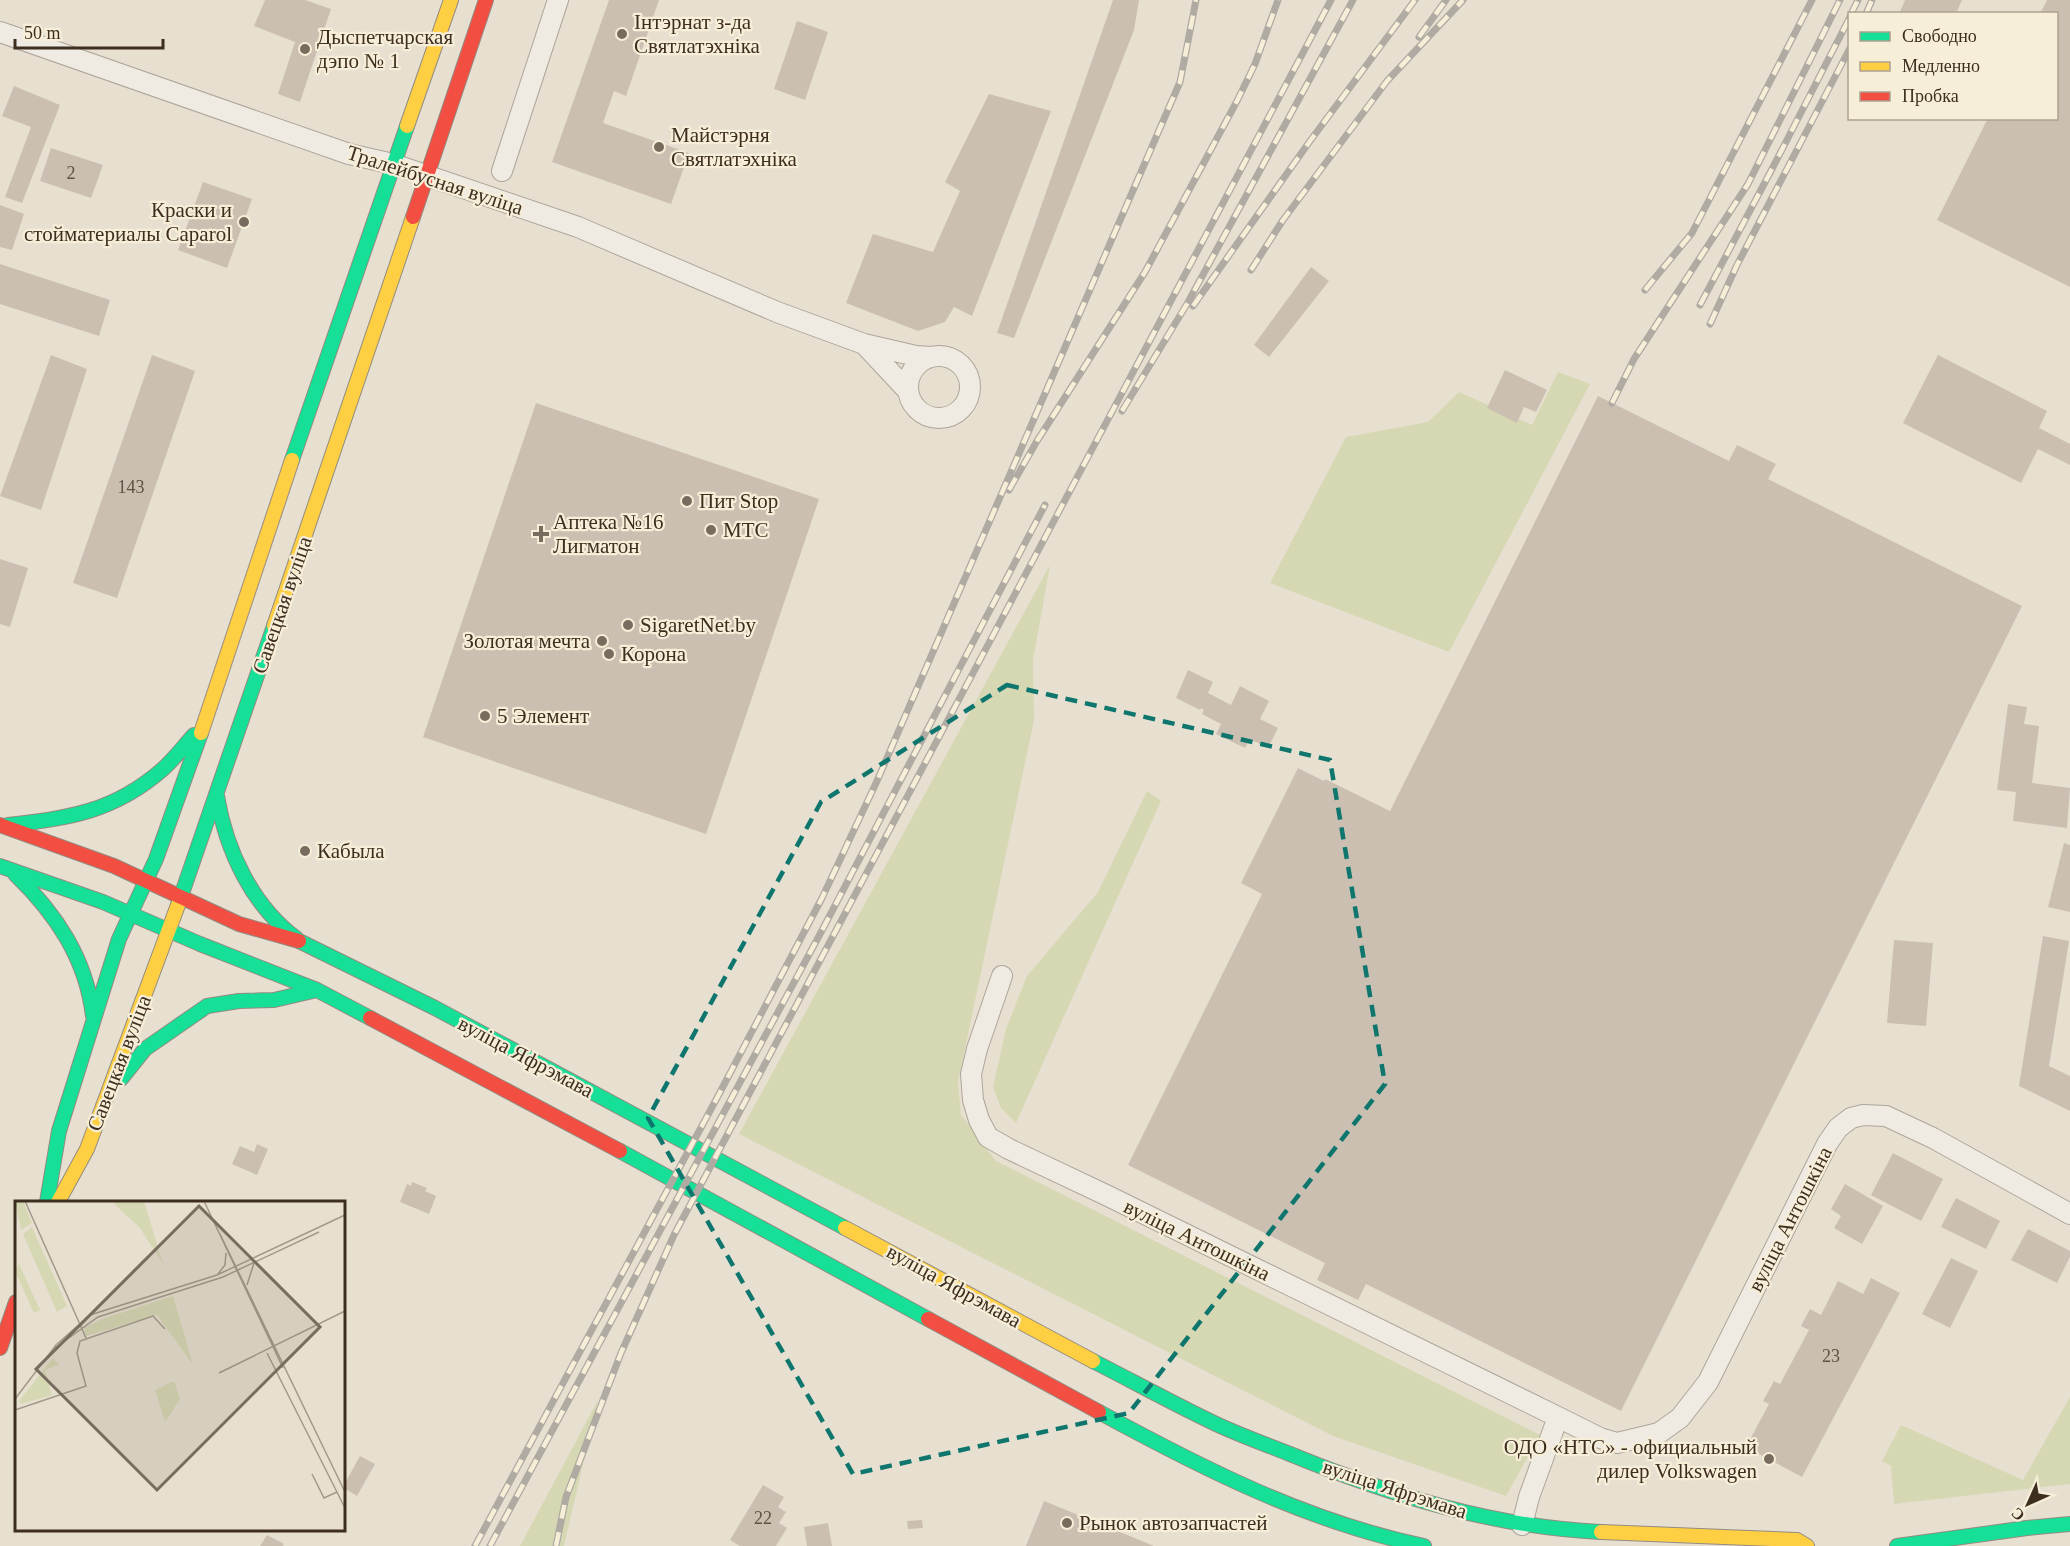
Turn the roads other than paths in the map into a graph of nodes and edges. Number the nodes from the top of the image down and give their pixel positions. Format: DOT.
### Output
graph roads {
  1 [pos="451,0"];
  2 [pos="486,0"];
  3 [pos="558,0"];
  4 [pos="0,32"];
  5 [pos="393,164"];
  6 [pos="502,171"];
  7 [pos="427,175"];
  8 [pos="864,344"];
  9 [pos="931,357"];
  10 [pos="908,391"];
  11 [pos="204,723"];
  12 [pos="217,796"];
  13 [pos="1,825"];
  14 [pos="5,868"];
  15 [pos="146,881"];
  16 [pos="181,897"];
  17 [pos="131,914"];
  18 [pos="169,931"];
  19 [pos="300,941"];
  20 [pos="1002,976"];
  21 [pos="317,990"];
  22 [pos="93,1020"];
  23 [pos="579,1086"];
  24 [pos="102,1107"];
  25 [pos="561,1119"];
  26 [pos="47,1201"];
  27 [pos="59,1201"];
  28 [pos="2070,1214"];
  29 [pos="15,1305"];
  30 [pos="0,1348"];
  31 [pos="1558,1417"];
  32 [pos="2070,1524"];
  33 [pos="1522,1525"];
  34 [pos="1424,1546"];
  35 [pos="1807,1546"];
  36 [pos="1897,1546"];
  1 -- 5 [label="main road, Савецкая вуліца"];
  2 -- 7 [label="main road, Савецкая вуліца"];
  3 -- 6 [label="street"];
  4 -- 5 [label="street, Тралейбусная вуліца"];
  5 -- 7 [label="street, Тралейбусная вуліца"];
  5 -- 11 [label="main road, Савецкая вуліца"];
  7 -- 8 [label="street, Тралейбусная вуліца"];
  7 -- 12 [label="main road, Савецкая вуліца"];
  8 -- 9 [label="street, Тралейбусная вуліца"];
  8 -- 10 [label="street, Тралейбусная вуліца"];
  9 -- 10 [label="street"];
  9 -- 10 [label="street"];
  11 -- 13 [label="main road"];
  11 -- 15 [label="main road, Савецкая вуліца"];
  12 -- 16 [label="main road, Савецкая вуліца"];
  12 -- 19 [label="main road"];
  13 -- 15 [label="main road, вуліца Яфрэмава"];
  14 -- 17 [label="main road, вуліца Яфрэмава"];
  14 -- 22 [label="main road"];
  15 -- 16 [label="main road, вуліца Яфрэмава"];
  15 -- 17 [label="main road, Савецкая вуліца"];
  16 -- 18 [label="main road, Савецкая вуліца"];
  16 -- 19 [label="main road, вуліца Яфрэмава"];
  17 -- 18 [label="main road, вуліца Яфрэмава"];
  17 -- 22 [label="main road, Савецкая вуліца"];
  18 -- 21 [label="main road, вуліца Яфрэмава"];
  18 -- 24 [label="main road, Савецкая вуліца"];
  19 -- 23 [label="main road, вуліца Яфрэмава"];
  20 -- 31 [label="street, вуліца Антошкіна"];
  21 -- 24 [label="main road"];
  21 -- 25 [label="main road, вуліца Яфрэмава"];
  22 -- 26 [label="main road, Савецкая вуліца"];
  23 -- 25 [label="main road"];
  23 -- 33 [label="main road, вуліца Яфрэмава"];
  24 -- 27 [label="main road, Савецкая вуліца"];
  25 -- 34 [label="main road, вуліца Яфрэмава"];
  28 -- 31 [label="street, вуліца Антошкіна"];
  29 -- 30 [label="main road"];
  31 -- 33 [label="street"];
  32 -- 36 [label="main road"];
  33 -- 35 [label="main road, вуліца Яфрэмава"];
}
